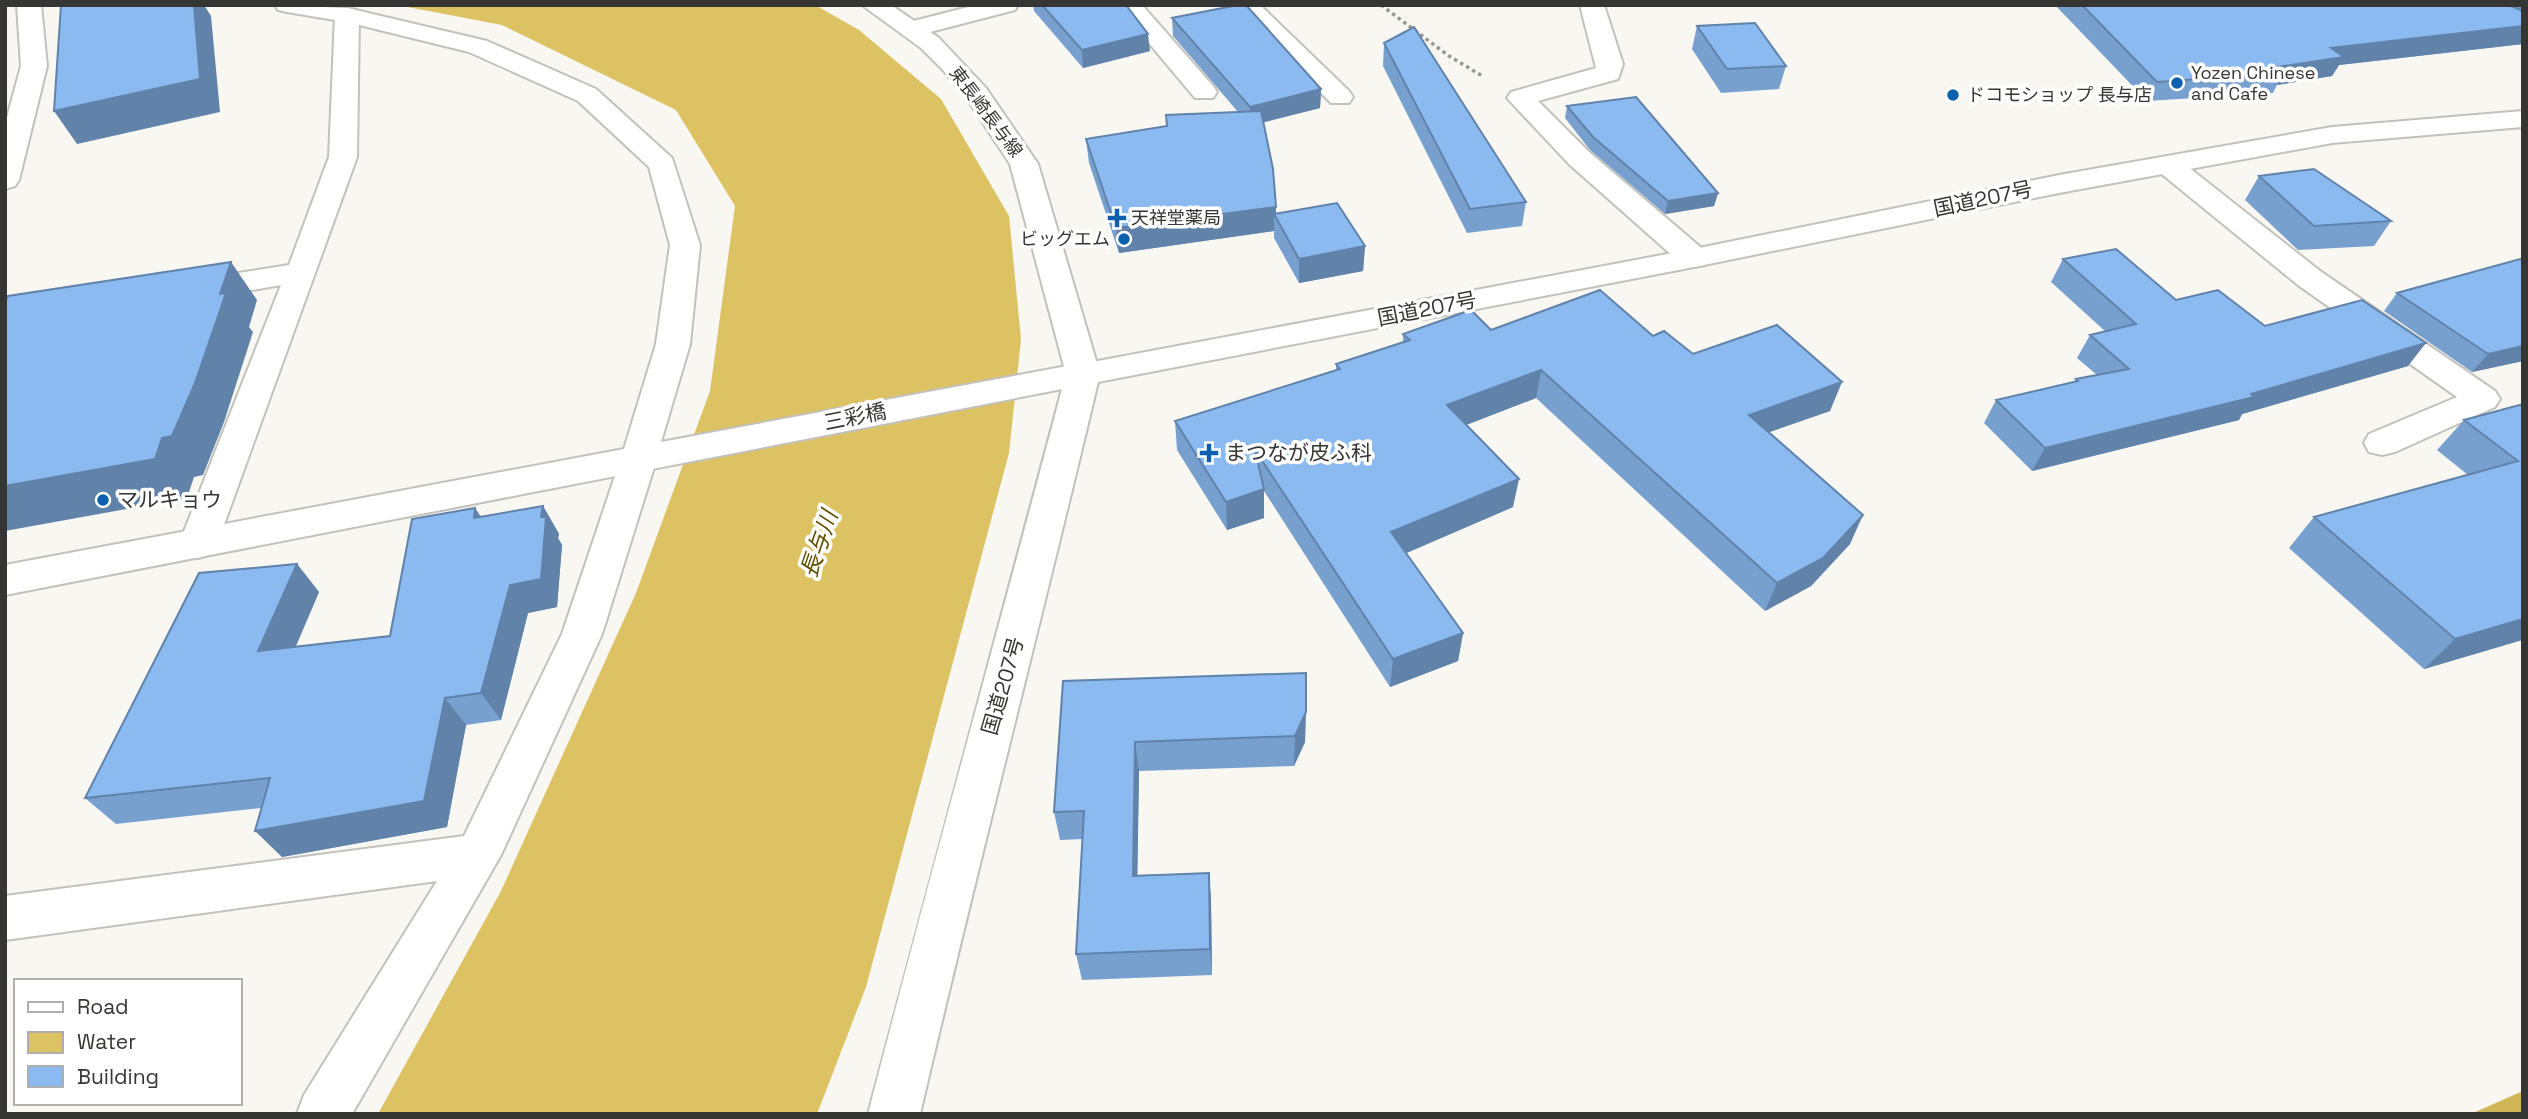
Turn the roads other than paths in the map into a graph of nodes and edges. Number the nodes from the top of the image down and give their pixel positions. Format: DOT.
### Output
graph roads {
  1 [pos="29,5"];
  2 [pos="287,5"];
  3 [pos="874,5"];
  4 [pos="1006,5"];
  5 [pos="1129,5"];
  6 [pos="1246,5"];
  7 [pos="1592,5"];
  8 [pos="347,15"];
  9 [pos="911,29"];
  10 [pos="1204,92"];
  11 [pos="1340,97"];
  12 [pos="2523,119"];
  13 [pos="2168,165"];
  14 [pos="5,180"];
  15 [pos="1694,258"];
  16 [pos="302,272"];
  17 [pos="167,295"];
  18 [pos="1083,374"];
  19 [pos="2382,443"];
  20 [pos="653,457"];
  21 [pos="198,544"];
  22 [pos="5,580"];
  23 [pos="478,855"];
  24 [pos="5,918"];
  25 [pos="323,1114"];
  26 [pos="894,1114"];
  1 -- 14 [label="main road"];
  2 -- 8 [label="main road"];
  3 -- 9 [label="main road, 東長崎長与線"];
  4 -- 9 [label="main road"];
  5 -- 10 [label="main road"];
  6 -- 11 [label="main road"];
  7 -- 15 [label="main road"];
  8 -- 16 [label="main road"];
  8 -- 20 [label="main road"];
  9 -- 18 [label="main road, 東長崎長与線"];
  12 -- 13 [label="main road, 国道207号"];
  13 -- 15 [label="main road, 国道207号"];
  13 -- 19 [label="main road"];
  15 -- 18 [label="main road, 国道207号"];
  16 -- 17 [label="main road"];
  16 -- 21 [label="main road"];
  18 -- 20 [label="main road, 三彩橋"];
  18 -- 26 [label="main road, 国道207号"];
  20 -- 21 [label="main road, 三彩橋"];
  20 -- 23 [label="main road"];
  21 -- 22 [label="main road, 三彩橋"];
  23 -- 24 [label="main road"];
  23 -- 25 [label="main road"];
}
